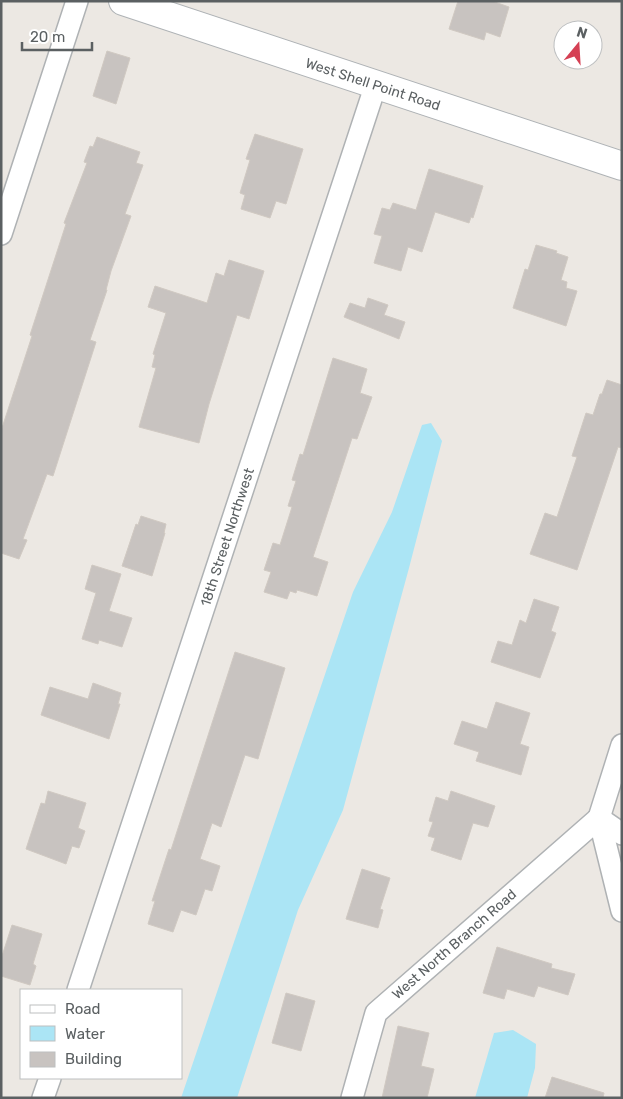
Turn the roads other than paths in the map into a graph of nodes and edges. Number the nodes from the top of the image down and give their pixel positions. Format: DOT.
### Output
graph roads {
  1 [pos="77,1"];
  2 [pos="123,1"];
  3 [pos="376,84"];
  4 [pos="622,166"];
  5 [pos="1,234"];
  6 [pos="622,745"];
  7 [pos="599,818"];
  8 [pos="622,834"];
  9 [pos="622,911"];
  10 [pos="78,989"];
  11 [pos="50,1079"];
  12 [pos="43,1098"];
  13 [pos="352,1098"];
  1 -- 5 [label="street"];
  2 -- 3 [label="street, West Shell Point Road"];
  3 -- 4 [label="street, West Shell Point Road"];
  3 -- 10 [label="street, 18th Street Northwest"];
  6 -- 7 [label="street"];
  7 -- 8 [label="street"];
  7 -- 9 [label="street"];
  7 -- 13 [label="street, West North Branch Road"];
  11 -- 12 [label="street"];
}
